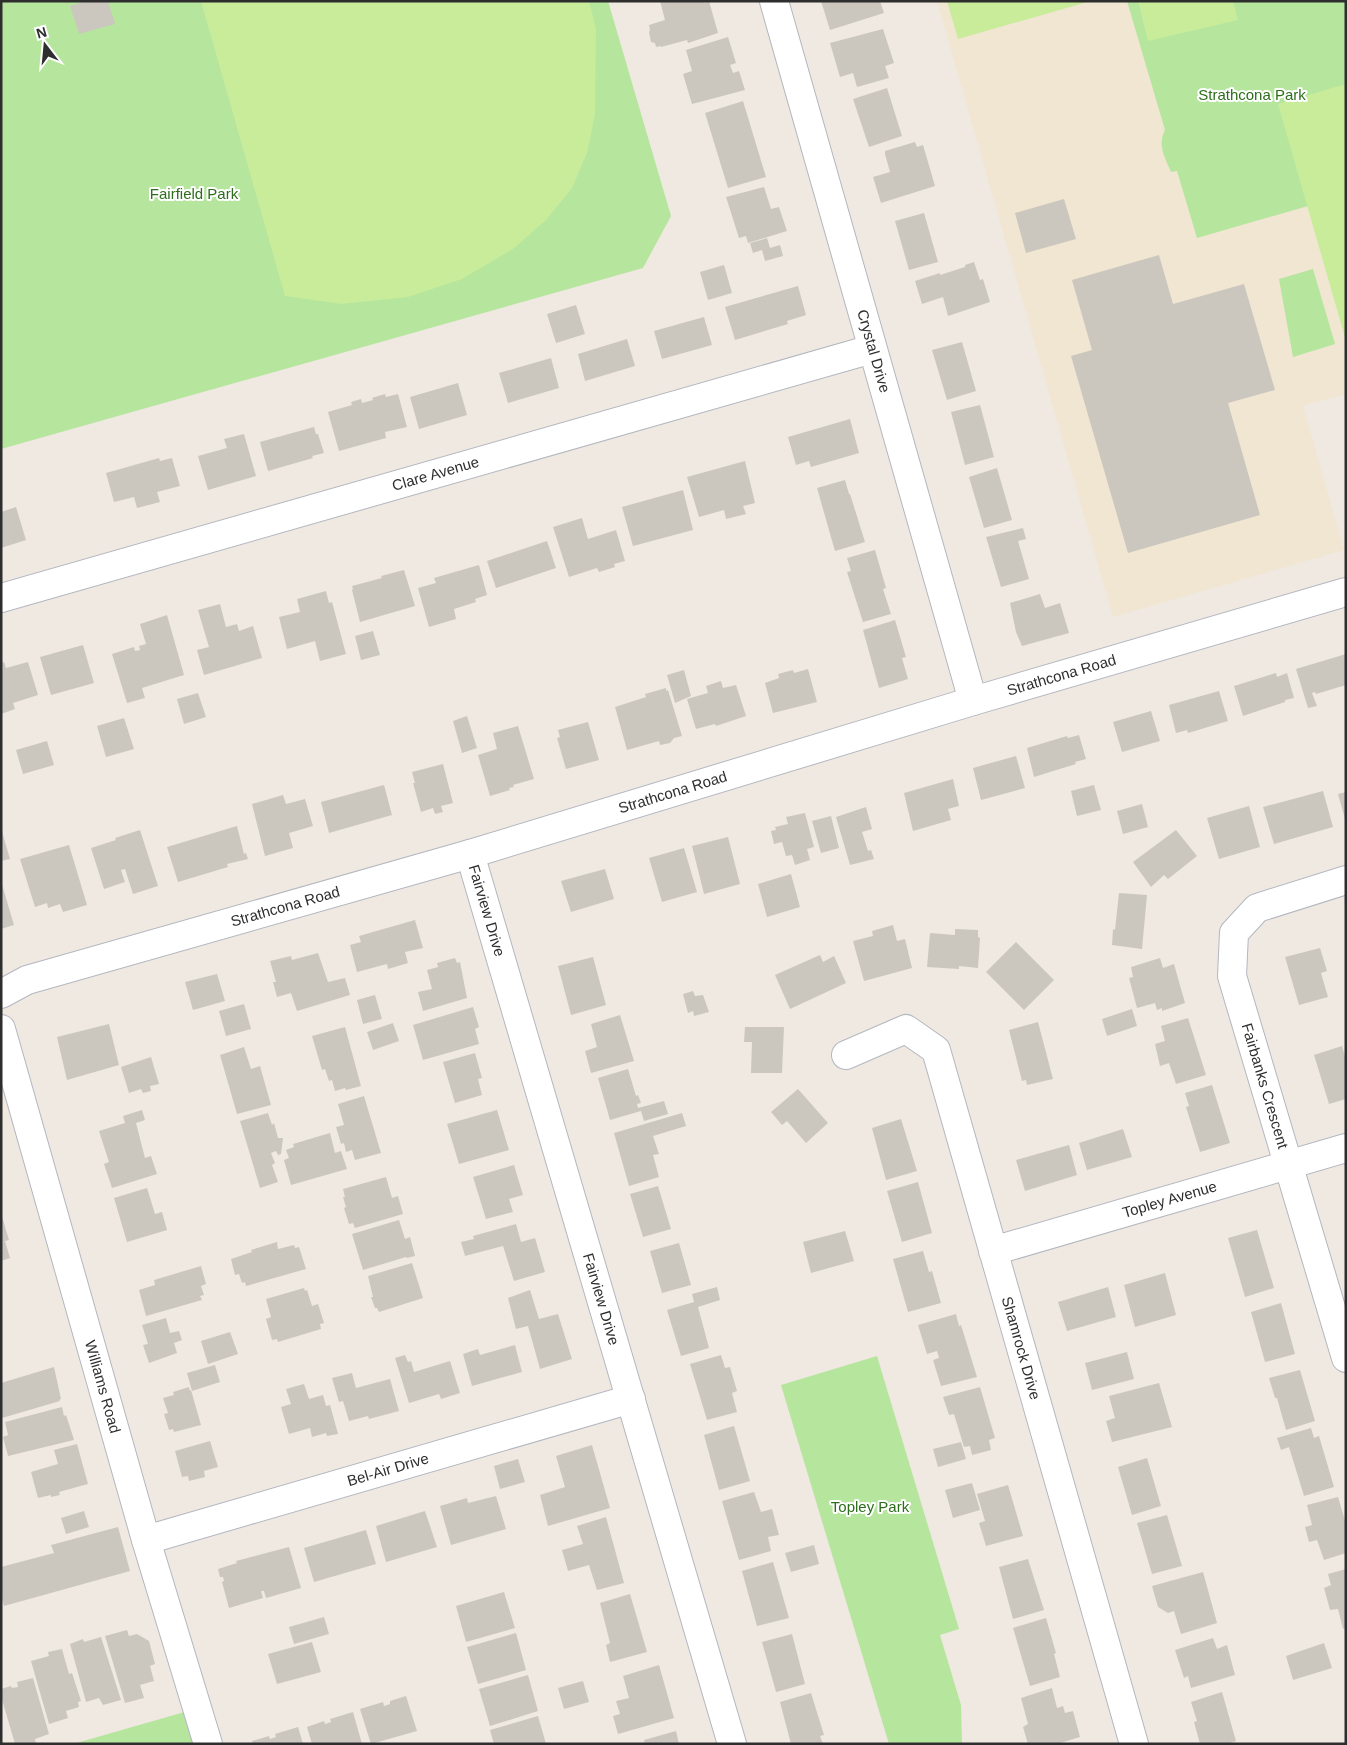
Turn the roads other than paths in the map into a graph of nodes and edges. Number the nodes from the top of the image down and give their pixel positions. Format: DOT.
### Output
graph roads {
  1 [pos="774,1"];
  2 [pos="872,348"];
  3 [pos="1346,592"];
  4 [pos="1,598"];
  5 [pos="973,701"];
  6 [pos="470,854"];
  7 [pos="1346,880"];
  8 [pos="1,994"];
  9 [pos="1,1029"];
  10 [pos="846,1055"];
  11 [pos="1346,1148"];
  12 [pos="1288,1165"];
  13 [pos="993,1251"];
  14 [pos="1346,1358"];
  15 [pos="631,1399"];
  16 [pos="146,1540"];
  17 [pos="208,1744"];
  18 [pos="732,1744"];
  19 [pos="1134,1744"];
  1 -- 2 [label="street, Crystal Drive"];
  2 -- 4 [label="street, Clare Avenue"];
  2 -- 5 [label="street, Crystal Drive"];
  3 -- 5 [label="street, Strathcona Road"];
  5 -- 6 [label="street, Strathcona Road"];
  6 -- 8 [label="street, Strathcona Road"];
  6 -- 15 [label="street, Fairview Drive"];
  7 -- 12 [label="street, Fairbanks Crescent"];
  9 -- 16 [label="street, Williams Road"];
  10 -- 13 [label="street, Shamrock Drive"];
  11 -- 12 [label="street, Topley Avenue"];
  12 -- 13 [label="street, Topley Avenue"];
  12 -- 14 [label="street, Fairbanks Crescent"];
  13 -- 19 [label="street, Shamrock Drive"];
  15 -- 16 [label="street, Bel-Air Drive"];
  15 -- 18 [label="street, Fairview Drive"];
  16 -- 17 [label="street, Williams Road"];
}
